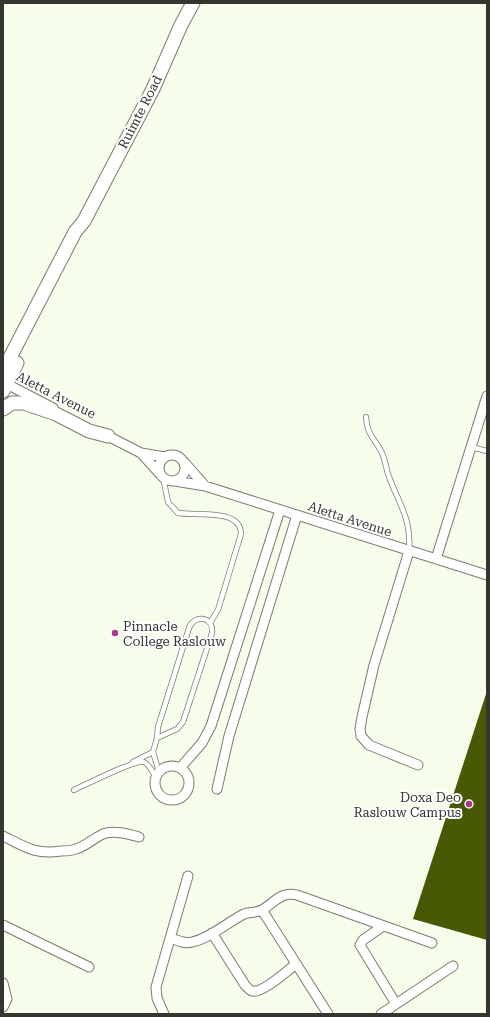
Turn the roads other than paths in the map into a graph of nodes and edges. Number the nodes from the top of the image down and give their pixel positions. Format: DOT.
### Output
graph roads {
  1 [pos="193,3"];
  2 [pos="84,220"];
  3 [pos="3,371"];
  4 [pos="4,386"];
  5 [pos="487,396"];
  6 [pos="3,409"];
  7 [pos="366,417"];
  8 [pos="108,436"];
  9 [pos="471,447"];
  10 [pos="487,451"];
  11 [pos="141,453"];
  12 [pos="165,457"];
  13 [pos="185,463"];
  14 [pos="161,476"];
  15 [pos="175,482"];
  16 [pos="205,486"];
  17 [pos="280,510"];
  18 [pos="297,515"];
  19 [pos="408,551"];
  20 [pos="436,559"];
  21 [pos="487,575"];
  22 [pos="210,623"];
  23 [pos="157,738"];
  24 [pos="153,752"];
  25 [pos="129,765"];
  26 [pos="418,765"];
  27 [pos="180,768"];
  28 [pos="157,775"];
  29 [pos="217,789"];
  30 [pos="74,790"];
  31 [pos="3,836"];
  32 [pos="139,837"];
  33 [pos="188,876"];
  34 [pos="262,910"];
  35 [pos="3,925"];
  36 [pos="383,926"];
  37 [pos="212,933"];
  38 [pos="171,938"];
  39 [pos="432,943"];
  40 [pos="296,964"];
  41 [pos="453,966"];
  42 [pos="88,967"];
  43 [pos="3,983"];
  44 [pos="396,1004"];
  45 [pos="3,1007"];
  46 [pos="164,1014"];
  47 [pos="328,1014"];
  48 [pos="381,1014"];
  1 -- 2 [label="main road, Ruimte Road"];
  2 -- 3 [label="main road, Ruimte Road"];
  2 -- 4 [label="main road, Ruimte Road"];
  4 -- 8 [label="street, Aletta Avenue"];
  5 -- 9 [label="street"];
  6 -- 8 [label="main road"];
  7 -- 19 [label="lane"];
  8 -- 11 [label="street, Aletta Avenue"];
  9 -- 10 [label="lane"];
  9 -- 20 [label="street"];
  11 -- 12 [label="street, Aletta Avenue"];
  11 -- 14 [label="street, Aletta Avenue"];
  12 -- 13 [label="street"];
  12 -- 14 [label="street"];
  13 -- 15 [label="street"];
  13 -- 16 [label="street"];
  14 -- 15 [label="street"];
  14 -- 22 [label="lane"];
  15 -- 16 [label="street, Aletta Avenue"];
  16 -- 17 [label="street, Aletta Avenue"];
  17 -- 18 [label="street, Aletta Avenue"];
  17 -- 27 [label="street"];
  18 -- 19 [label="street, Aletta Avenue"];
  18 -- 29 [label="street"];
  19 -- 20 [label="street, Aletta Avenue"];
  19 -- 26 [label="street"];
  20 -- 21 [label="street, Aletta Avenue"];
  22 -- 23 [label="lane"];
  22 -- 23 [label="lane"];
  23 -- 24 [label="lane"];
  24 -- 25 [label="lane"];
  24 -- 28 [label="lane"];
  25 -- 28 [label="lane"];
  25 -- 30 [label="lane"];
  27 -- 28 [label="street"];
  27 -- 28 [label="street"];
  31 -- 32 [label="street"];
  33 -- 38 [label="street"];
  34 -- 36 [label="street"];
  34 -- 37 [label="street"];
  34 -- 40 [label="street"];
  35 -- 42 [label="street"];
  36 -- 39 [label="street"];
  36 -- 44 [label="street"];
  37 -- 38 [label="street"];
  37 -- 40 [label="street"];
  38 -- 46 [label="street"];
  40 -- 47 [label="street"];
  41 -- 44 [label="street"];
  43 -- 45 [label="street"];
  44 -- 48 [label="street"];
}
